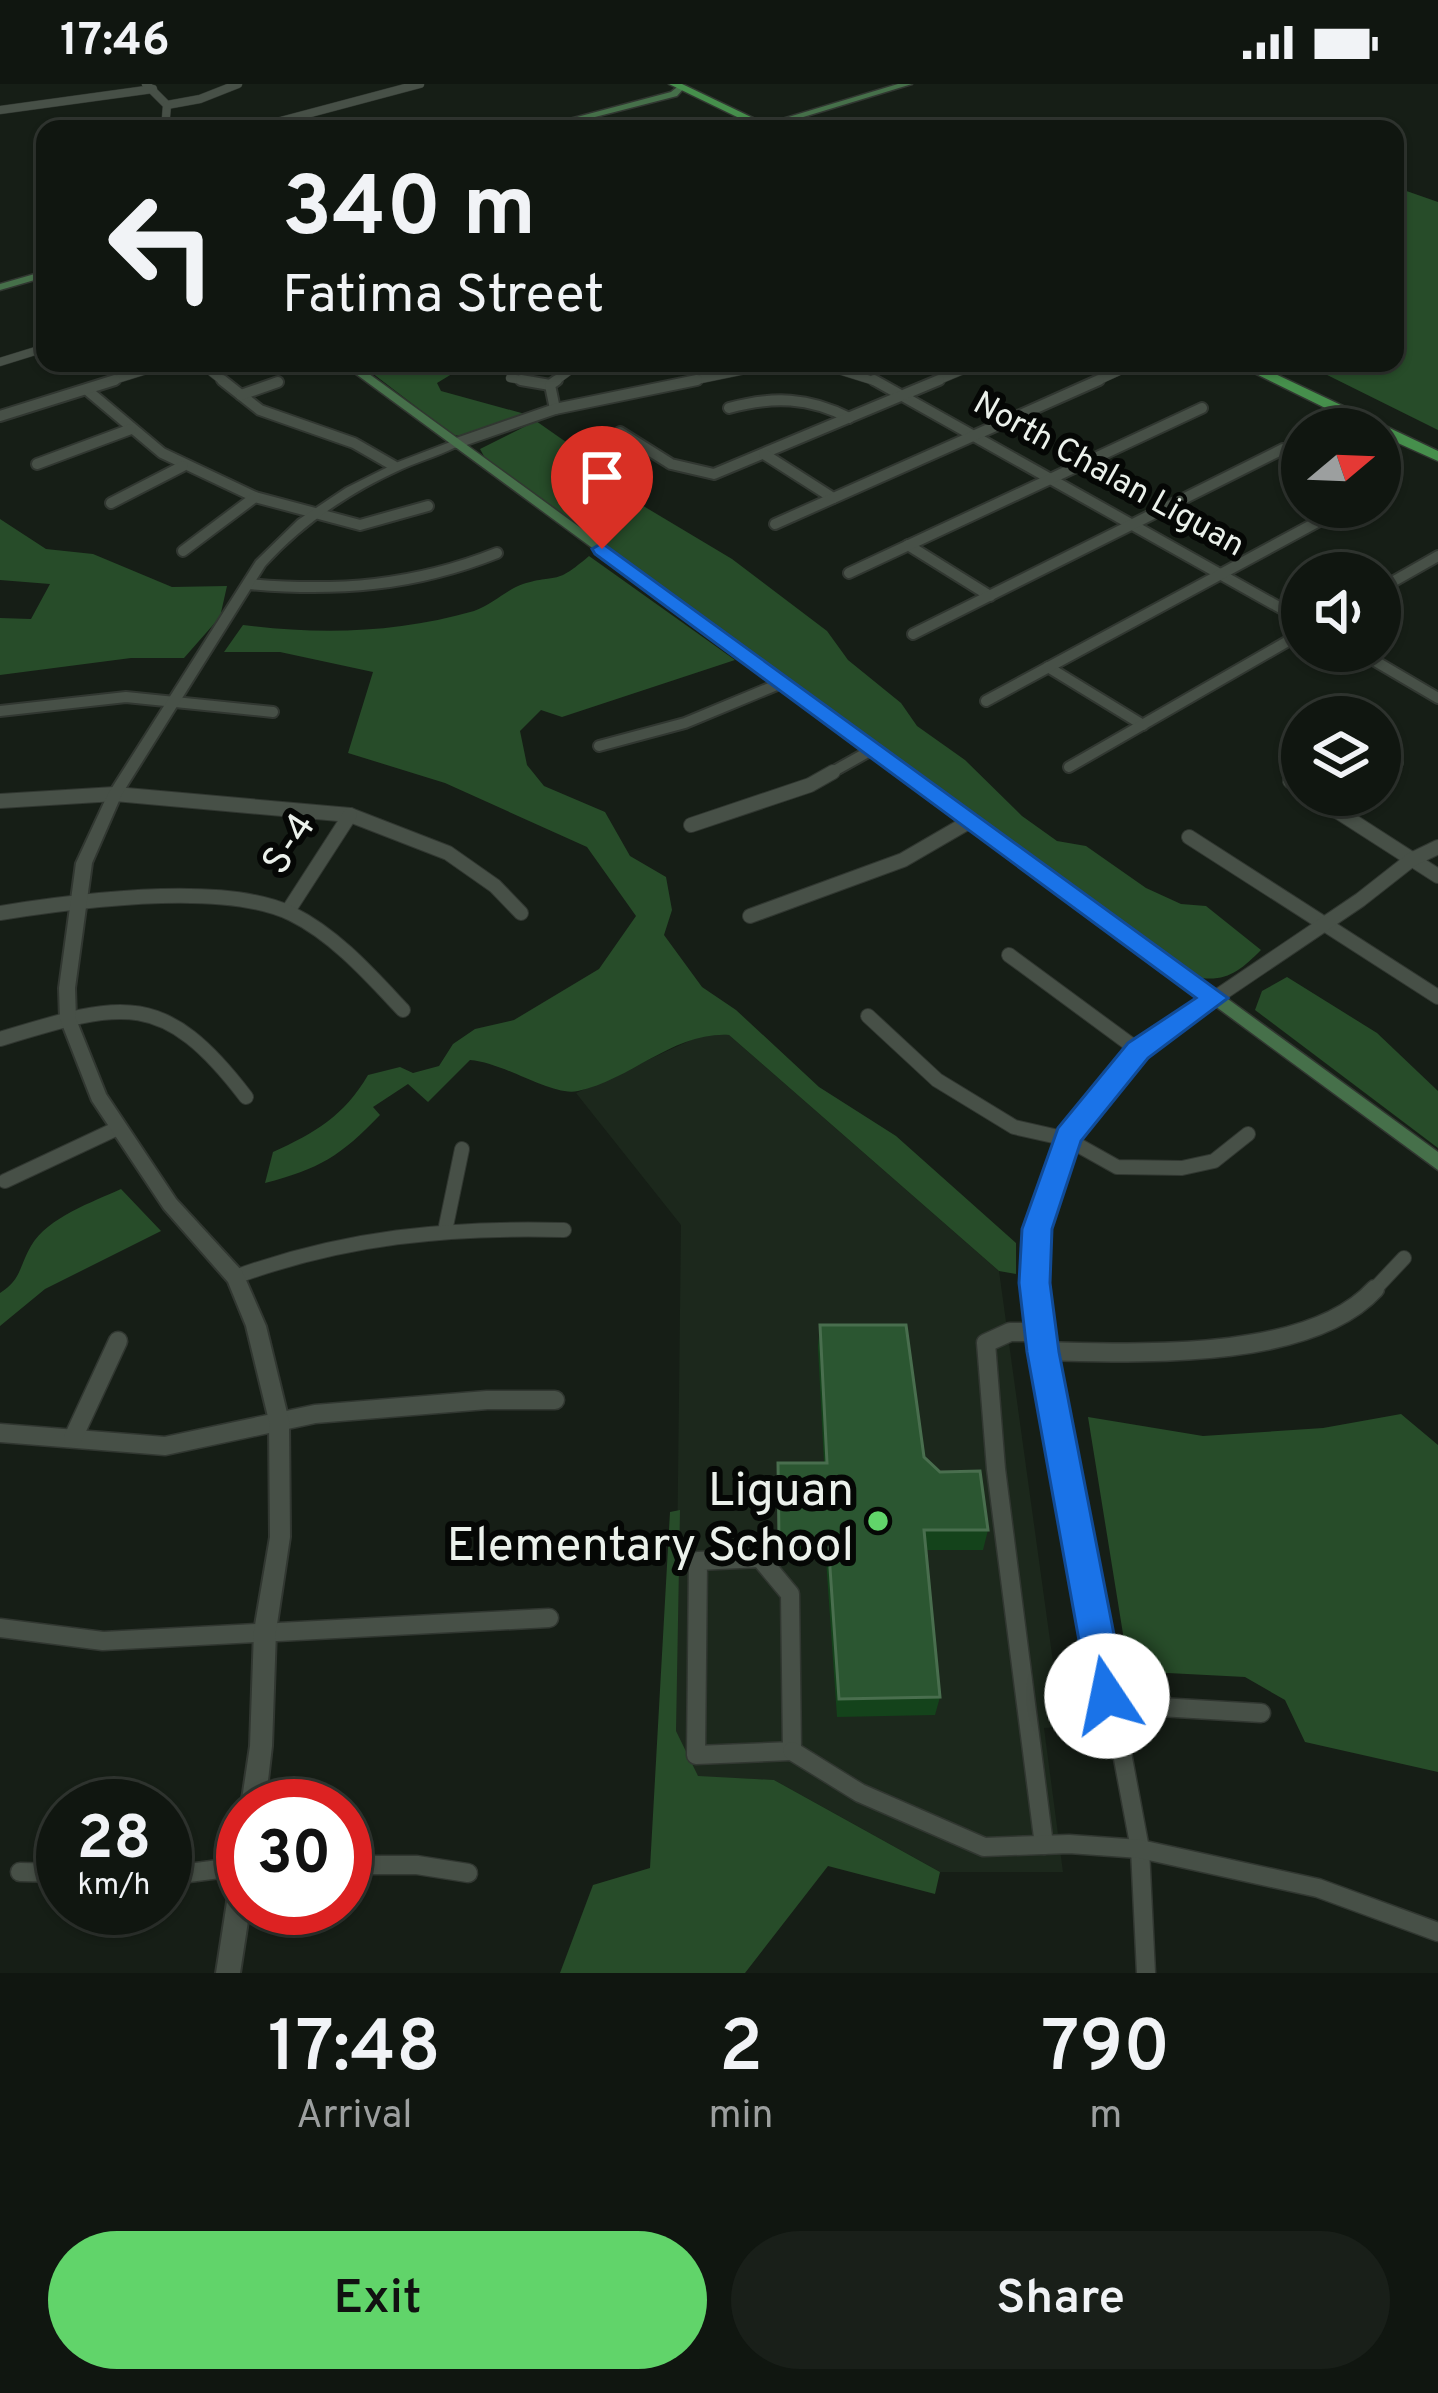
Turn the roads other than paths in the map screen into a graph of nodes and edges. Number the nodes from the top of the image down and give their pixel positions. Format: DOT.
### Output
graph roads {
  1 [pos="238,84"];
  2 [pos="420,84"];
  3 [pos="908,84"];
  4 [pos="150,86"];
  5 [pos="665,88"];
  6 [pos="626,99"];
  7 [pos="167,105"];
  8 [pos="0,110"];
  9 [pos="570,119"];
  10 [pos="166,120"];
  11 [pos="285,120"];
  12 [pos="567,120"];
  13 [pos="730,120"];
  14 [pos="749,120"];
  15 [pos="790,120"];
  16 [pos="36,277"];
  17 [pos="0,287"];
  18 [pos="36,351"];
  19 [pos="0,362"];
  20 [pos="142,372"];
  21 [pos="212,372"];
  22 [pos="359,372"];
  23 [pos="568,372"];
  24 [pos="735,372"];
  25 [pos="856,372"];
  26 [pos="958,372"];
  27 [pos="1117,372"];
  28 [pos="1260,372"];
  29 [pos="1288,372"];
  30 [pos="510,378"];
  31 [pos="278,382"];
  32 [pos="550,385"];
  33 [pos="87,390"];
  34 [pos="241,395"];
  35 [pos="903,395"];
  36 [pos="729,408"];
  37 [pos="1202,408"];
  38 [pos="555,409"];
  39 [pos="0,416"];
  40 [pos="849,418"];
  41 [pos="131,429"];
  42 [pos="620,433"];
  43 [pos="976,436"];
  44 [pos="1438,442"];
  45 [pos="457,443"];
  46 [pos="1281,450"];
  47 [pos="764,454"];
  48 [pos="1438,457"];
  49 [pos="37,464"];
  50 [pos="183,466"];
  51 [pos="394,466"];
  52 [pos="1052,479"];
  53 [pos="255,497"];
  54 [pos="832,498"];
  55 [pos="111,502"];
  56 [pos="428,506"];
  57 [pos="312,512"];
  58 [pos="775,524"];
  59 [pos="1133,525"];
  60 [pos="1307,528"];
  61 [pos="908,545"];
  62 [pos="183,551"];
  63 [pos="497,553"];
  64 [pos="1438,556"];
  65 [pos="849,573"];
  66 [pos="1221,574"];
  67 [pos="1401,577"];
  68 [pos="248,584"];
  69 [pos="990,596"];
  70 [pos="1281,608"];
  71 [pos="913,634"];
  72 [pos="1281,645"];
  73 [pos="1048,667"];
  74 [pos="1394,672"];
  75 [pos="1438,680"];
  76 [pos="784,682"];
  77 [pos="1424,689"];
  78 [pos="1438,698"];
  79 [pos="986,701"];
  80 [pos="172,704"];
  81 [pos="0,711"];
  82 [pos="273,712"];
  83 [pos="1143,725"];
  84 [pos="599,746"];
  85 [pos="875,748"];
  86 [pos="1069,767"];
  87 [pos="115,794"];
  88 [pos="0,801"];
  89 [pos="350,815"];
  90 [pos="1345,816"];
  91 [pos="973,820"];
  92 [pos="691,825"];
  93 [pos="1189,837"];
  94 [pos="1438,847"];
  95 [pos="1411,860"];
  96 [pos="1438,876"];
  97 [pos="76,899"];
  98 [pos="288,911"];
  99 [pos="0,913"];
  100 [pos="521,913"];
  101 [pos="750,916"];
  102 [pos="1324,921"];
  103 [pos="1010,955"];
  104 [pos="1438,997"];
  105 [pos="1215,998"];
  106 [pos="404,1010"];
  107 [pos="868,1016"];
  108 [pos="68,1019"];
  109 [pos="0,1039"];
  110 [pos="1138,1051"];
  111 [pos="246,1097"];
  112 [pos="118,1128"];
  113 [pos="1248,1134"];
  114 [pos="1067,1139"];
  115 [pos="462,1149"];
  116 [pos="1438,1162"];
  117 [pos="5,1181"];
  118 [pos="446,1226"];
  119 [pos="564,1230"];
  120 [pos="1404,1258"];
  121 [pos="235,1277"];
  122 [pos="118,1341"];
  123 [pos="1042,1342"];
  124 [pos="555,1400"];
  125 [pos="279,1421"];
  126 [pos="0,1433"];
  127 [pos="73,1438"];
  128 [pos="549,1618"];
  129 [pos="0,1628"];
  130 [pos="265,1631"];
  131 [pos="1109,1704"];
  132 [pos="1262,1713"];
  133 [pos="793,1751"];
  134 [pos="257,1779"];
  135 [pos="1045,1845"];
  136 [pos="1140,1849"];
  137 [pos="372,1865"];
  138 [pos="20,1872"];
  139 [pos="36,1872"];
  140 [pos="468,1873"];
  141 [pos="1438,1932"];
  142 [pos="234,1935"];
  143 [pos="228,1973"];
  144 [pos="1146,1973"];
  1 -- 7 [label="street"];
  2 -- 11 [label="street"];
  3 -- 15 [label="main road"];
  4 -- 7 [label="street"];
  4 -- 8 [label="street"];
  5 -- 6 [label="main road"];
  5 -- 6 [label="main road"];
  5 -- 9 [label="main road"];
  5 -- 13 [label="main road"];
  5 -- 14 [label="main road"];
  6 -- 9 [label="main road"];
  7 -- 10 [label="street"];
  9 -- 12 [label="main road"];
  16 -- 17 [label="main road"];
  18 -- 19 [label="street"];
  20 -- 33 [label="street"];
  21 -- 34 [label="street"];
  22 -- 45 [label="main road"];
  23 -- 32 [label="street"];
  24 -- 38 [label="street"];
  25 -- 35 [label="street, North Chalan Liguan"];
  26 -- 35 [label="street"];
  27 -- 43 [label="street"];
  28 -- 48 [label="main road"];
  29 -- 44 [label="main road"];
  30 -- 32 [label="street"];
  31 -- 34 [label="street"];
  32 -- 38 [label="street"];
  33 -- 39 [label="street"];
  33 -- 41 [label="street"];
  34 -- 51 [label="street"];
  35 -- 40 [label="street"];
  35 -- 43 [label="street, North Chalan Liguan"];
  36 -- 40 [label="street"];
  37 -- 52 [label="street"];
  38 -- 45 [label="street"];
  40 -- 47 [label="street"];
  41 -- 49 [label="street"];
  41 -- 50 [label="street"];
  42 -- 47 [label="street"];
  43 -- 52 [label="street, North Chalan Liguan"];
  43 -- 54 [label="street"];
  45 -- 51 [label="street"];
  45 -- 76 [label="main road"];
  46 -- 59 [label="street"];
  47 -- 54 [label="street"];
  50 -- 53 [label="street"];
  50 -- 55 [label="street"];
  51 -- 57 [label="street"];
  52 -- 59 [label="street, North Chalan Liguan"];
  52 -- 61 [label="street"];
  53 -- 57 [label="street"];
  53 -- 62 [label="street"];
  54 -- 58 [label="street"];
  56 -- 57 [label="street"];
  57 -- 68 [label="street"];
  59 -- 66 [label="street, North Chalan Liguan"];
  59 -- 69 [label="street"];
  60 -- 66 [label="street"];
  61 -- 65 [label="street"];
  61 -- 69 [label="street"];
  63 -- 68 [label="street"];
  64 -- 67 [label="street"];
  66 -- 70 [label="street, North Chalan Liguan"];
  66 -- 73 [label="street"];
  68 -- 80 [label="street"];
  69 -- 71 [label="street"];
  72 -- 83 [label="street"];
  73 -- 79 [label="street"];
  73 -- 83 [label="street"];
  74 -- 77 [label="street"];
  75 -- 77 [label="street"];
  76 -- 84 [label="street"];
  76 -- 85 [label="main road"];
  77 -- 78 [label="street"];
  80 -- 81 [label="street"];
  80 -- 82 [label="street"];
  80 -- 87 [label="street"];
  83 -- 86 [label="street"];
  85 -- 91 [label="main road"];
  85 -- 92 [label="street"];
  87 -- 88 [label="street"];
  87 -- 89 [label="street"];
  87 -- 97 [label="street"];
  89 -- 98 [label="street, S-4"];
  89 -- 100 [label="street"];
  90 -- 95 [label="street"];
  91 -- 101 [label="street"];
  91 -- 105 [label="main road"];
  93 -- 102 [label="street"];
  94 -- 95 [label="street"];
  95 -- 96 [label="street"];
  95 -- 102 [label="street"];
  97 -- 98 [label="street"];
  97 -- 99 [label="street"];
  97 -- 108 [label="street"];
  98 -- 106 [label="street"];
  102 -- 104 [label="street"];
  102 -- 105 [label="street"];
  103 -- 110 [label="street"];
  105 -- 110 [label="street"];
  105 -- 116 [label="main road"];
  107 -- 114 [label="street"];
  108 -- 109 [label="street"];
  108 -- 111 [label="street"];
  108 -- 112 [label="street"];
  110 -- 114 [label="street"];
  112 -- 117 [label="street"];
  112 -- 121 [label="street"];
  113 -- 114 [label="street"];
  114 -- 123 [label="street"];
  115 -- 118 [label="street"];
  118 -- 119 [label="street"];
  118 -- 121 [label="street"];
  120 -- 123 [label="street"];
  121 -- 125 [label="street"];
  122 -- 127 [label="street"];
  123 -- 131 [label="street"];
  123 -- 135 [label="street"];
  124 -- 125 [label="street"];
  125 -- 127 [label="street"];
  125 -- 130 [label="street"];
  126 -- 127 [label="street"];
  128 -- 130 [label="street"];
  129 -- 130 [label="street"];
  130 -- 134 [label="street"];
  131 -- 132 [label="street"];
  131 -- 136 [label="street"];
  133 -- 133 [label="street"];
  133 -- 135 [label="street"];
  135 -- 136 [label="street"];
  136 -- 141 [label="street"];
  136 -- 144 [label="street"];
  137 -- 140 [label="street"];
  138 -- 139 [label="street"];
  142 -- 143 [label="street"];
}
